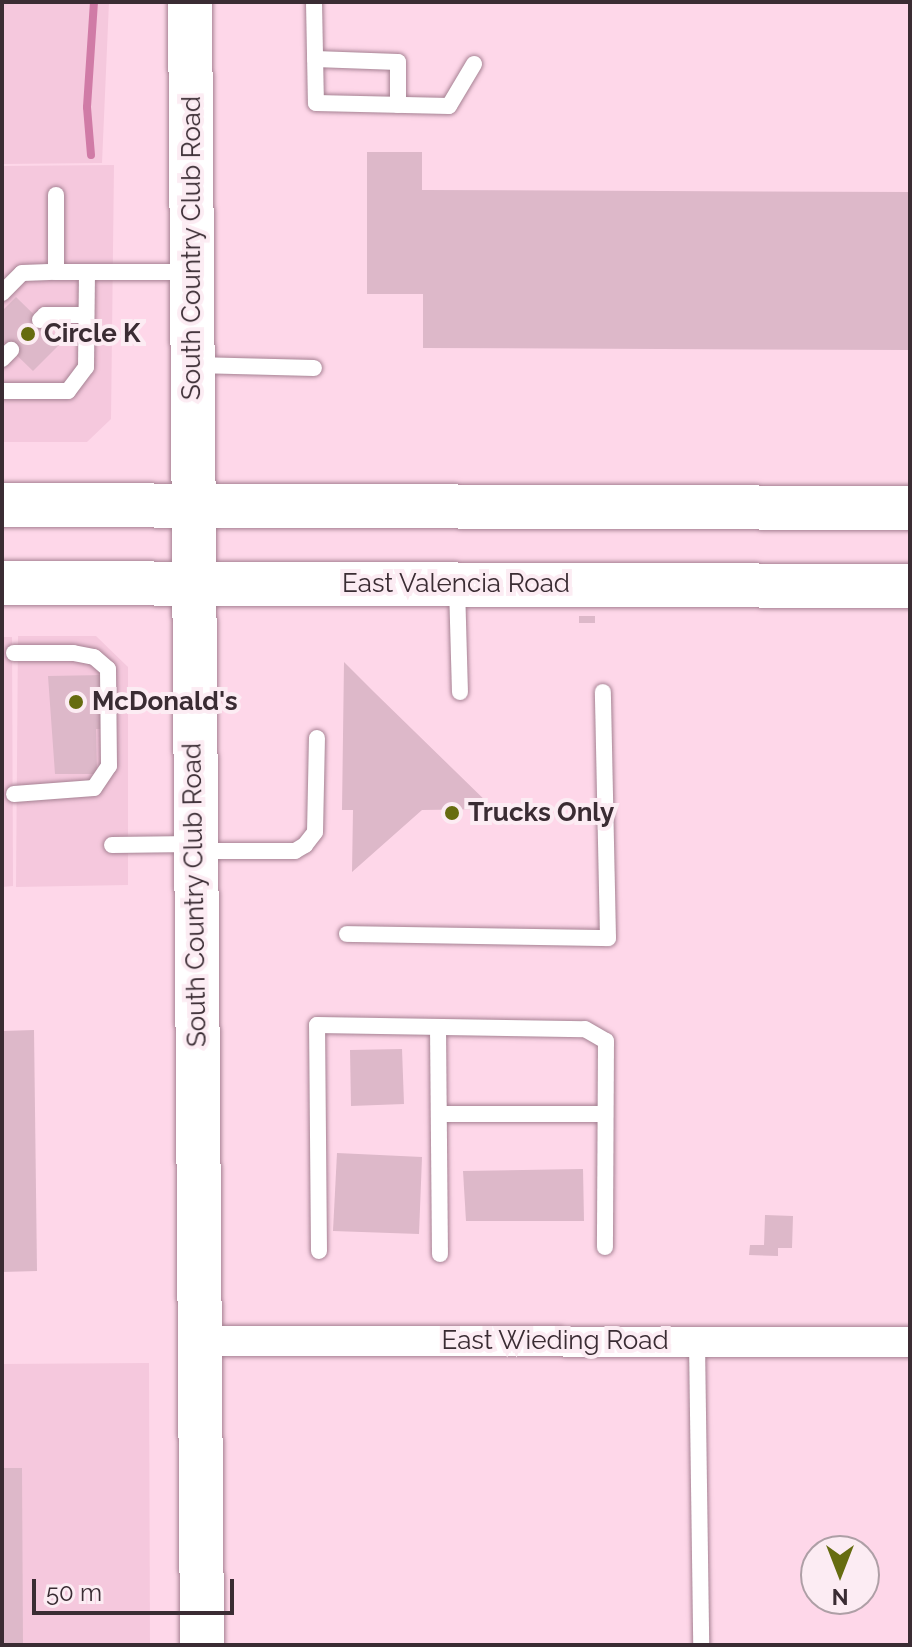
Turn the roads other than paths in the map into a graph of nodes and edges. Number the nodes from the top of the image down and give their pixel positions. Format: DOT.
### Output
graph roads {
  1 [pos="190,2"];
  2 [pos="314,2"];
  3 [pos="315,59"];
  4 [pos="474,64"];
  5 [pos="398,105"];
  6 [pos="56,195"];
  7 [pos="56,272"];
  8 [pos="87,272"];
  9 [pos="194,272"];
  10 [pos="2,293"];
  11 [pos="86,315"];
  12 [pos="40,320"];
  13 [pos="194,365"];
  14 [pos="314,368"];
  15 [pos="2,391"];
  16 [pos="192,504"];
  17 [pos="2,505"];
  18 [pos="910,508"];
  19 [pos="2,583"];
  20 [pos="192,583"];
  21 [pos="457,584"];
  22 [pos="910,586"];
  23 [pos="14,653"];
  24 [pos="460,692"];
  25 [pos="603,692"];
  26 [pos="317,738"];
  27 [pos="14,794"];
  28 [pos="112,845"];
  29 [pos="194,847"];
  30 [pos="347,934"];
  31 [pos="438,1027"];
  32 [pos="439,1114"];
  33 [pos="605,1114"];
  34 [pos="605,1247"];
  35 [pos="319,1251"];
  36 [pos="440,1254"];
  37 [pos="200,1341"];
  38 [pos="697,1342"];
  39 [pos="910,1342"];
  40 [pos="202,1645"];
  41 [pos="701,1645"];
  1 -- 9 [label="main road, South Country Club Road"];
  2 -- 3 [label="lane"];
  3 -- 5 [label="lane"];
  3 -- 5 [label="lane"];
  4 -- 5 [label="lane"];
  6 -- 7 [label="lane"];
  7 -- 8 [label="lane"];
  7 -- 10 [label="lane"];
  8 -- 9 [label="lane"];
  8 -- 11 [label="lane"];
  9 -- 13 [label="main road, South Country Club Road"];
  11 -- 12 [label="lane"];
  11 -- 15 [label="lane"];
  13 -- 14 [label="lane"];
  13 -- 16 [label="main road, South Country Club Road"];
  16 -- 17 [label="main road"];
  16 -- 18 [label="main road"];
  16 -- 20 [label="main road, South Country Club Road"];
  19 -- 20 [label="main road, East Valencia Road"];
  20 -- 21 [label="main road, East Valencia Road"];
  20 -- 29 [label="main road, South Country Club Road"];
  21 -- 22 [label="main road, East Valencia Road"];
  21 -- 24 [label="lane"];
  23 -- 27 [label="lane"];
  25 -- 30 [label="lane"];
  26 -- 29 [label="lane"];
  28 -- 29 [label="lane"];
  29 -- 37 [label="main road, South Country Club Road"];
  31 -- 32 [label="lane"];
  31 -- 33 [label="lane"];
  31 -- 35 [label="lane"];
  32 -- 33 [label="lane"];
  32 -- 36 [label="lane"];
  33 -- 34 [label="lane"];
  37 -- 38 [label="street, East Wieding Road"];
  37 -- 40 [label="main road, South Country Club Road"];
  38 -- 39 [label="street, East Wieding Road"];
  38 -- 41 [label="lane"];
}
